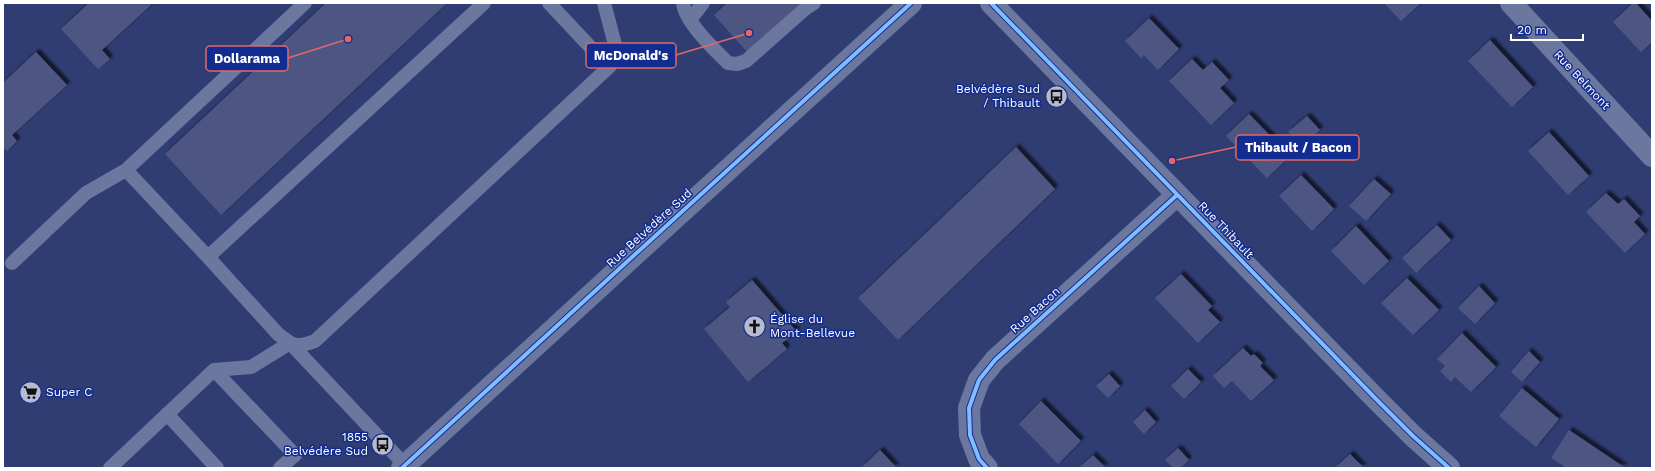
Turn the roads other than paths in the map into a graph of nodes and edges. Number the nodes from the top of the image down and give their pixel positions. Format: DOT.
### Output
graph roads {
  1 [pos="305,3"];
  2 [pos="484,3"];
  3 [pos="549,3"];
  4 [pos="604,3"];
  5 [pos="684,3"];
  6 [pos="702,3"];
  7 [pos="814,3"];
  8 [pos="911,3"];
  9 [pos="991,3"];
  10 [pos="1511,3"];
  11 [pos="690,20"];
  12 [pos="609,67"];
  13 [pos="1652,156"];
  14 [pos="126,170"];
  15 [pos="1177,195"];
  16 [pos="208,257"];
  17 [pos="12,263"];
  18 [pos="290,343"];
  19 [pos="214,370"];
  20 [pos="167,414"];
  21 [pos="119,465"];
  22 [pos="403,467"];
  23 [pos="217,468"];
  24 [pos="280,468"];
  25 [pos="987,468"];
  26 [pos="1449,468"];
  1 -- 14 [label="lane"];
  2 -- 16 [label="lane"];
  3 -- 12 [label="lane"];
  4 -- 12 [label="lane"];
  5 -- 11 [label="lane"];
  6 -- 11 [label="lane"];
  7 -- 11 [label="lane"];
  8 -- 22 [label="street, Rue Belvédère Sud"];
  9 -- 15 [label="street, Rue Thibault"];
  10 -- 13 [label="street, Rue Belmont"];
  12 -- 18 [label="lane"];
  14 -- 16 [label="lane"];
  14 -- 17 [label="lane"];
  15 -- 25 [label="street, Rue Bacon"];
  15 -- 26 [label="street, Rue Thibault"];
  16 -- 18 [label="lane"];
  18 -- 19 [label="lane"];
  18 -- 22 [label="lane"];
  19 -- 20 [label="lane"];
  19 -- 24 [label="lane"];
  20 -- 21 [label="lane"];
  20 -- 23 [label="lane"];
}
